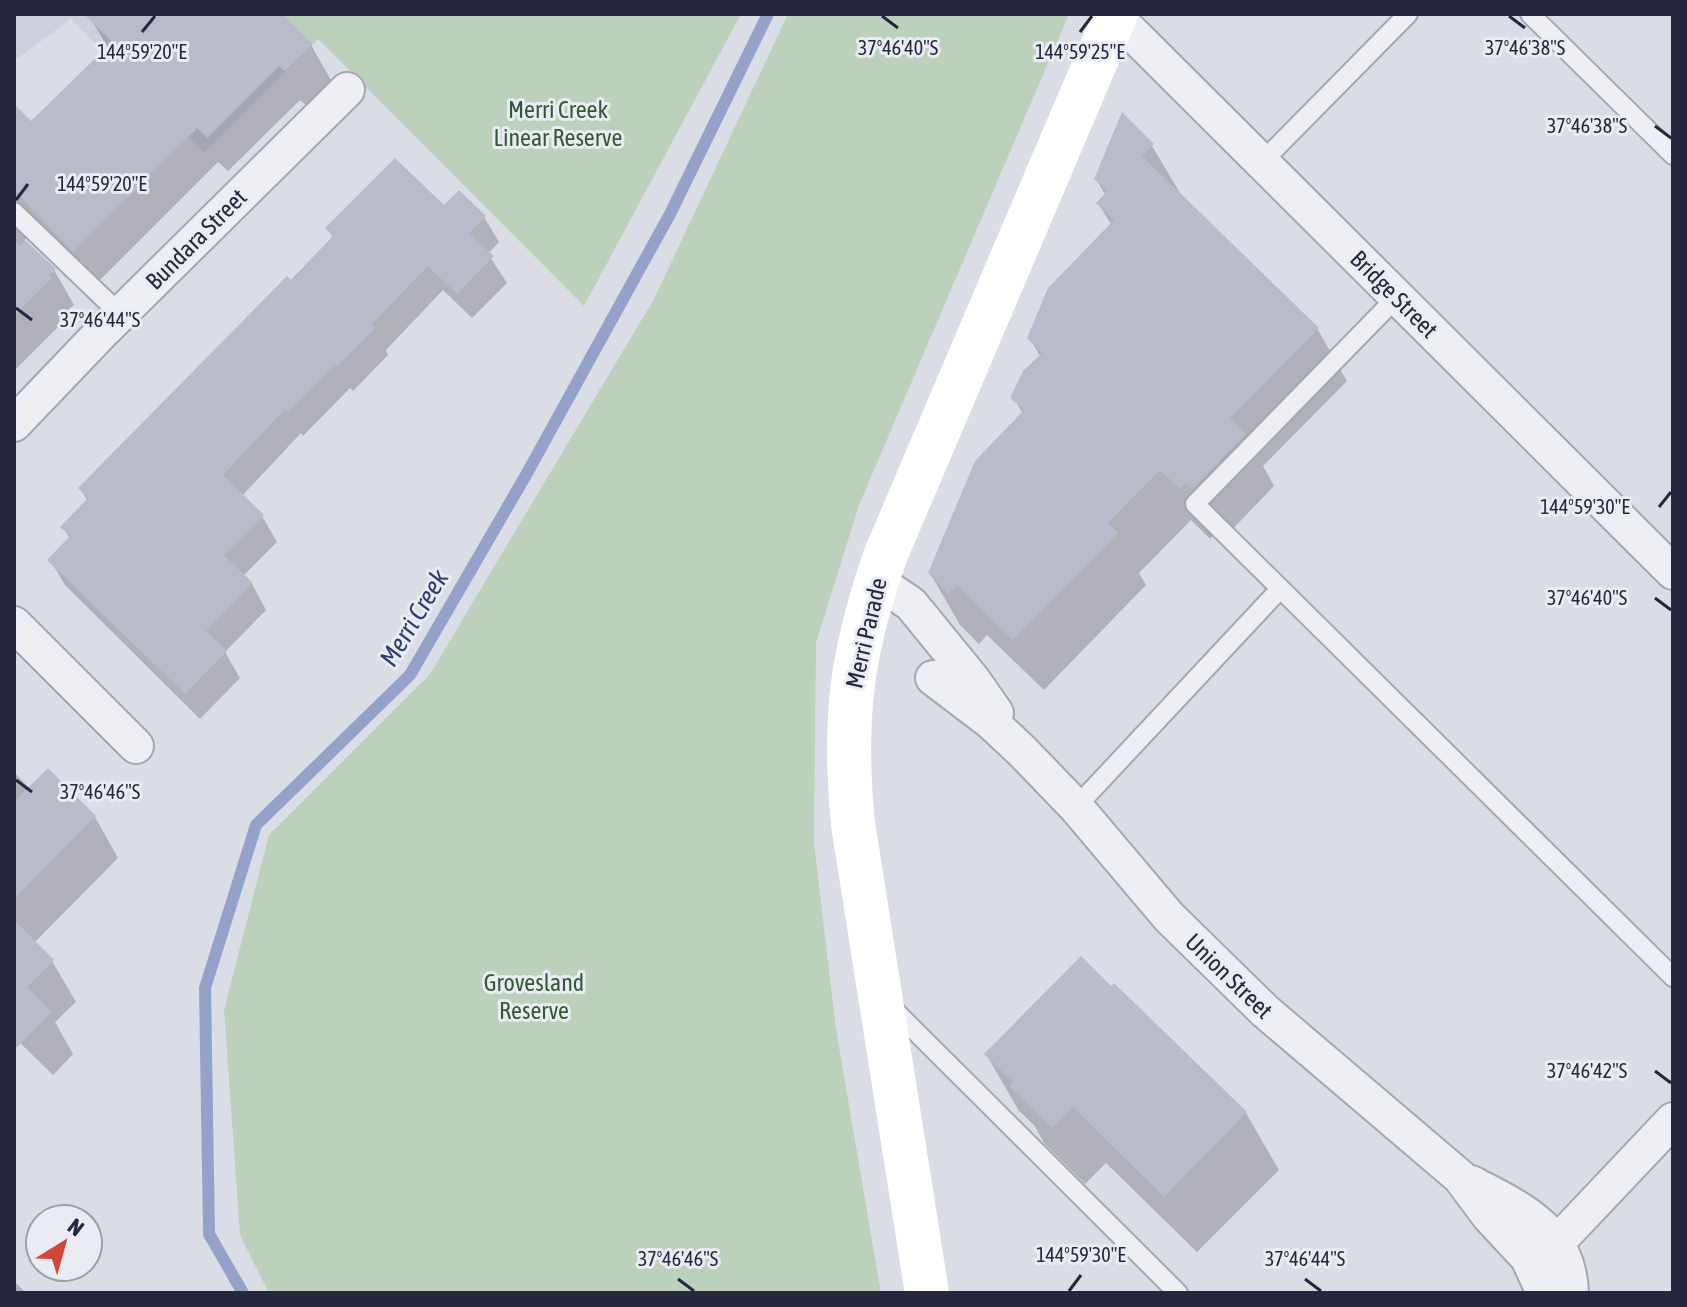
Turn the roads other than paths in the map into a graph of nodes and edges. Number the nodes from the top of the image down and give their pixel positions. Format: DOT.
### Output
graph roads {
  1 [pos="1408,14"];
  2 [pos="1530,14"];
  3 [pos="1115,15"];
  4 [pos="347,90"];
  5 [pos="1673,155"];
  6 [pos="1262,162"];
  7 [pos="14,212"];
  8 [pos="1397,297"];
  9 [pos="120,314"];
  10 [pos="14,424"];
  11 [pos="1673,572"];
  12 [pos="877,581"];
  13 [pos="1280,589"];
  14 [pos="14,624"];
  15 [pos="933,678"];
  16 [pos="136,746"];
  17 [pos="1022,751"];
  18 [pos="1076,807"];
  19 [pos="1673,977"];
  20 [pos="881,996"];
  21 [pos="1673,1120"];
  22 [pos="1545,1268"];
  23 [pos="927,1293"];
  24 [pos="1178,1293"];
  25 [pos="1571,1293"];
  1 -- 6 [label="lane"];
  2 -- 5 [label="lane"];
  3 -- 6 [label="street, Bridge Street"];
  3 -- 12 [label="main road, Merri Parade"];
  4 -- 9 [label="street, Bundara Street"];
  6 -- 8 [label="street, Bridge Street"];
  7 -- 9 [label="lane"];
  8 -- 11 [label="street, Bridge Street"];
  8 -- 13 [label="lane"];
  9 -- 10 [label="street, Bundara Street"];
  12 -- 17 [label="street, Union Street"];
  12 -- 20 [label="main road, Merri Parade"];
  13 -- 18 [label="lane"];
  13 -- 19 [label="lane"];
  14 -- 16 [label="street"];
  15 -- 17 [label="street, Union Street"];
  17 -- 18 [label="street, Union Street"];
  18 -- 22 [label="street, Union Street"];
  20 -- 23 [label="main road, Merri Parade"];
  20 -- 24 [label="lane"];
  21 -- 22 [label="street"];
  22 -- 25 [label="street"];
}
